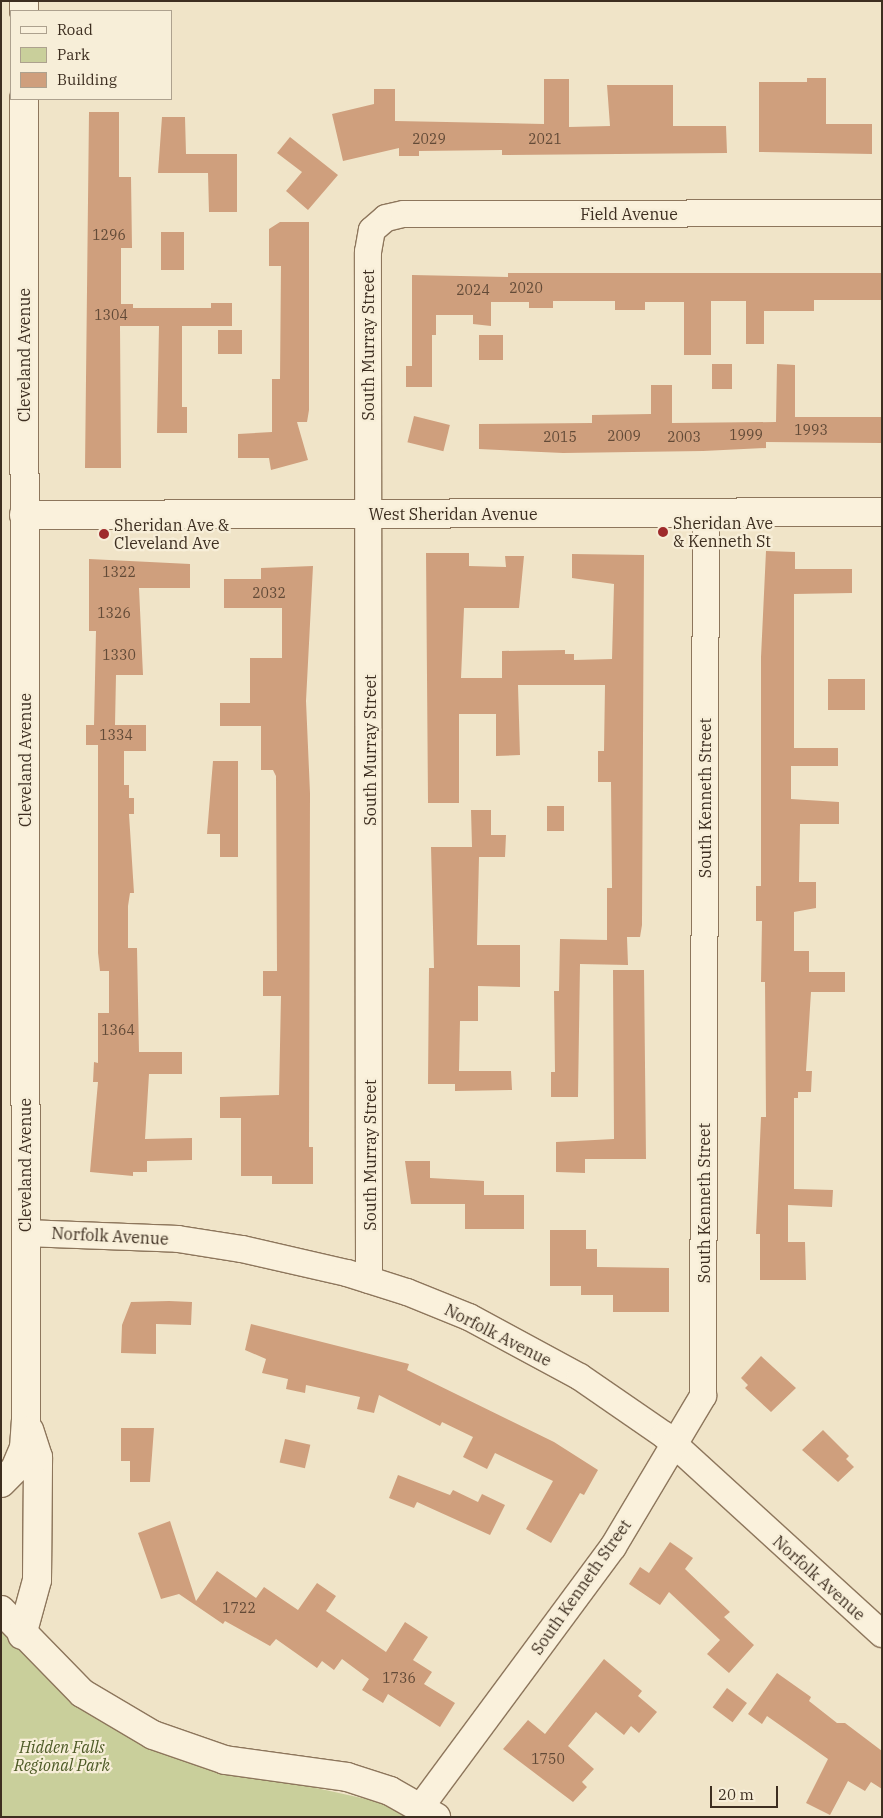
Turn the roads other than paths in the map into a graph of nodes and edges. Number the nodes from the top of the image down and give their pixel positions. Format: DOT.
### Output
graph roads {
  1 [pos="24,100"];
  2 [pos="882,213"];
  3 [pos="378,222"];
  4 [pos="882,512"];
  5 [pos="706,513"];
  6 [pos="369,514"];
  7 [pos="24,515"];
  8 [pos="25,1233"];
  9 [pos="369,1280"];
  10 [pos="26,1420"];
  11 [pos="674,1443"];
  12 [pos="1,1483"];
  13 [pos="1,1610"];
  14 [pos="882,1634"];
  15 [pos="22,1635"];
  16 [pos="429,1811"];
  1 -- 7 [label="street, Cleveland Avenue"];
  2 -- 3 [label="street, Field Avenue"];
  3 -- 6 [label="street, South Murray Street"];
  4 -- 5 [label="street, West Sheridan Avenue"];
  5 -- 6 [label="street, West Sheridan Avenue"];
  5 -- 11 [label="street, South Kenneth Street"];
  6 -- 7 [label="street, West Sheridan Avenue"];
  6 -- 9 [label="street, South Murray Street"];
  7 -- 8 [label="street, Cleveland Avenue"];
  8 -- 9 [label="street, Norfolk Avenue"];
  8 -- 10 [label="street, Cleveland Avenue"];
  9 -- 11 [label="street, Norfolk Avenue"];
  10 -- 12 [label="street, Cleveland Avenue"];
  10 -- 15 [label="street, Cleveland Avenue"];
  11 -- 14 [label="street, Norfolk Avenue"];
  11 -- 16 [label="street, South Kenneth Street"];
  13 -- 15 [label="street"];
  15 -- 16 [label="street"];
}
